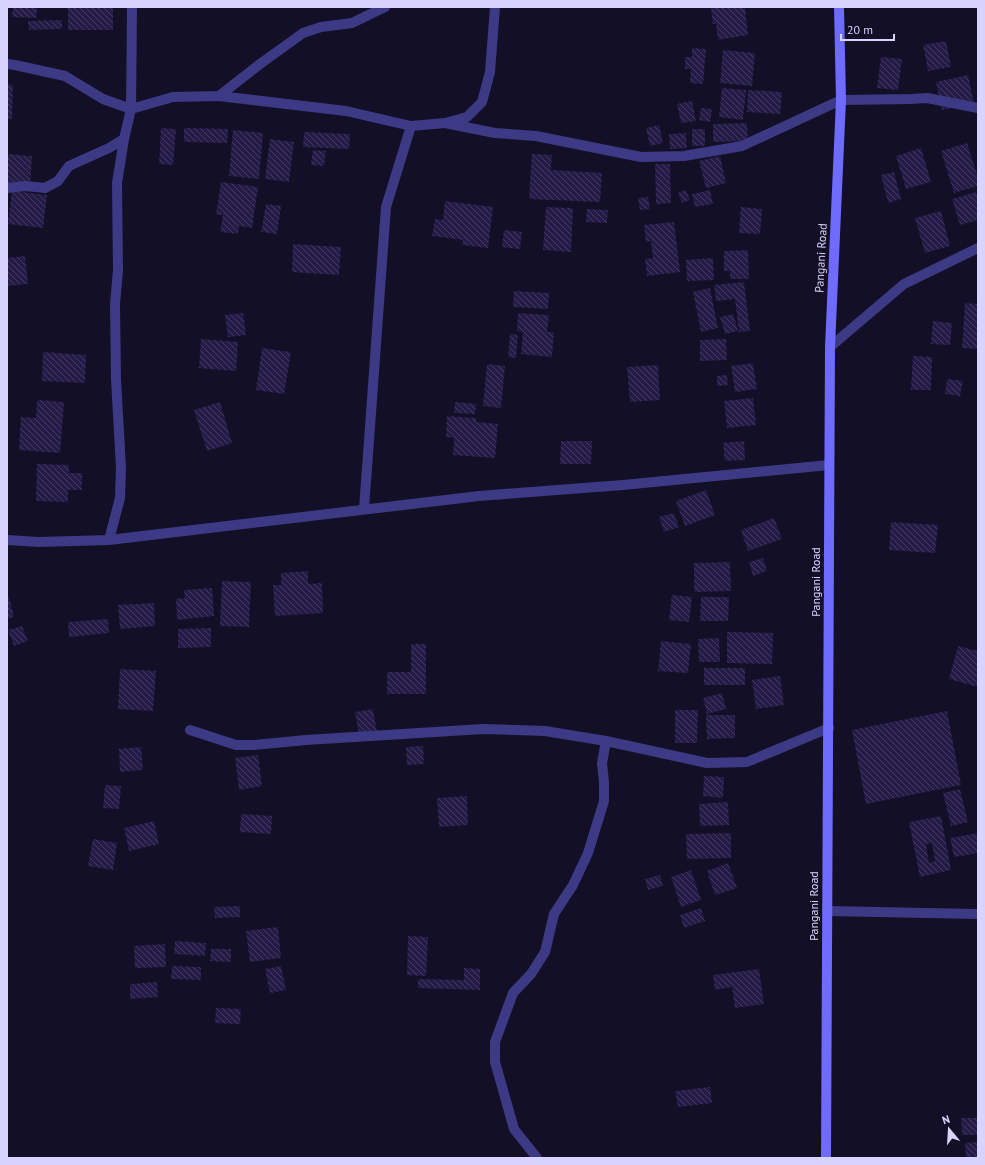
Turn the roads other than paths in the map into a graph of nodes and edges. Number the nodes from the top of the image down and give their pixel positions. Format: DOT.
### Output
graph roads {
  1 [pos="132,7"];
  2 [pos="385,7"];
  3 [pos="495,7"];
  4 [pos="839,7"];
  5 [pos="7,64"];
  6 [pos="219,96"];
  7 [pos="841,100"];
  8 [pos="978,108"];
  9 [pos="131,109"];
  10 [pos="445,123"];
  11 [pos="411,126"];
  12 [pos="124,139"];
  13 [pos="7,188"];
  14 [pos="978,248"];
  15 [pos="830,347"];
  16 [pos="829,464"];
  17 [pos="364,509"];
  18 [pos="7,540"];
  19 [pos="109,540"];
  20 [pos="829,728"];
  21 [pos="190,730"];
  22 [pos="606,741"];
  23 [pos="827,911"];
  24 [pos="978,914"];
  25 [pos="537,1158"];
  26 [pos="826,1158"];
  1 -- 9 [label="street"];
  2 -- 6 [label="street"];
  3 -- 10 [label="street"];
  4 -- 7 [label="main road, Pangani Road"];
  5 -- 9 [label="street"];
  6 -- 9 [label="street"];
  6 -- 11 [label="street"];
  7 -- 8 [label="street"];
  7 -- 10 [label="street"];
  7 -- 15 [label="main road, Pangani Road"];
  9 -- 12 [label="street"];
  10 -- 11 [label="street"];
  11 -- 17 [label="street"];
  12 -- 13 [label="street"];
  12 -- 19 [label="street"];
  14 -- 15 [label="street"];
  15 -- 16 [label="main road, Pangani Road"];
  16 -- 17 [label="street"];
  16 -- 20 [label="main road, Pangani Road"];
  17 -- 19 [label="street"];
  18 -- 19 [label="street"];
  20 -- 22 [label="street"];
  20 -- 23 [label="main road, Pangani Road"];
  21 -- 22 [label="street"];
  22 -- 25 [label="street"];
  23 -- 24 [label="street"];
  23 -- 26 [label="main road, Pangani Road"];
}
